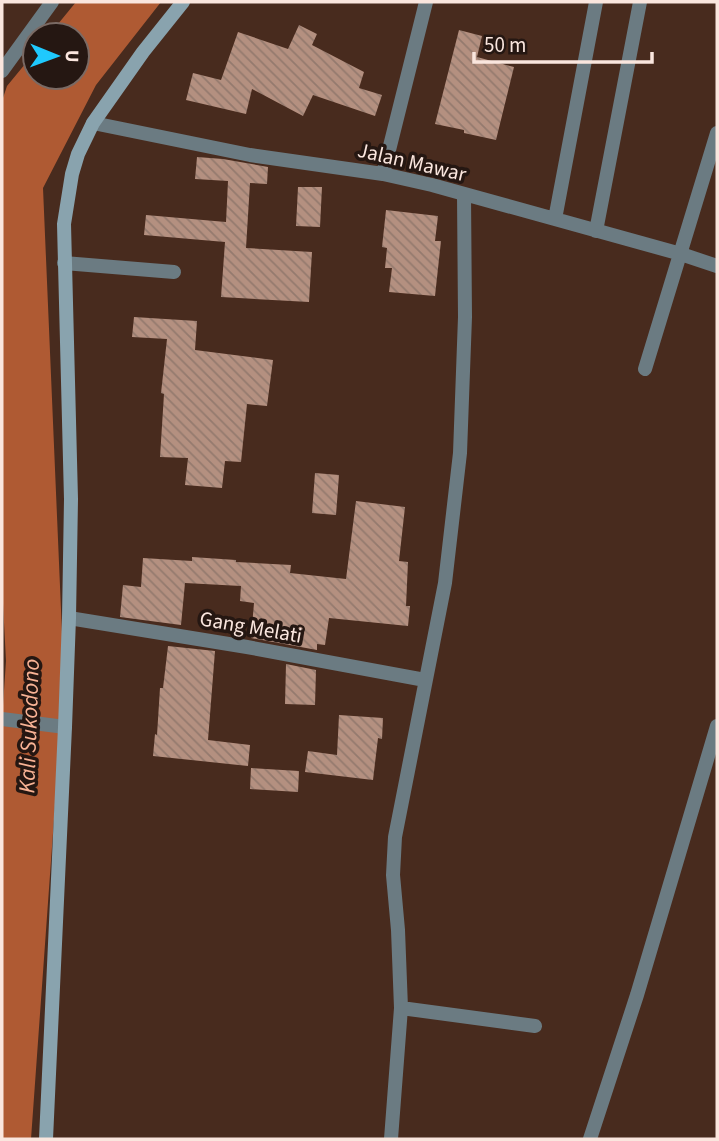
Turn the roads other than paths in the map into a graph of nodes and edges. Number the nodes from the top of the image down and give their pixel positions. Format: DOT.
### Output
graph roads {
  1 [pos="52,2"];
  2 [pos="183,2"];
  3 [pos="426,2"];
  4 [pos="596,2"];
  5 [pos="640,2"];
  6 [pos="2,71"];
  7 [pos="93,124"];
  8 [pos="717,132"];
  9 [pos="383,174"];
  10 [pos="464,195"];
  11 [pos="555,219"];
  12 [pos="596,231"];
  13 [pos="681,254"];
  14 [pos="64,263"];
  15 [pos="717,266"];
  16 [pos="174,272"];
  17 [pos="645,369"];
  18 [pos="69,618"];
  19 [pos="425,680"];
  20 [pos="2,719"];
  21 [pos="717,726"];
  22 [pos="63,727"];
  23 [pos="401,1008"];
  24 [pos="535,1026"];
  25 [pos="46,1139"];
  26 [pos="391,1139"];
  27 [pos="590,1139"];
  1 -- 6 [label="street"];
  2 -- 7 [label="main road"];
  3 -- 9 [label="street"];
  4 -- 11 [label="street"];
  5 -- 12 [label="street"];
  7 -- 9 [label="street, Jalan Mawar"];
  7 -- 14 [label="main road"];
  8 -- 13 [label="street"];
  9 -- 10 [label="street, Jalan Mawar"];
  10 -- 11 [label="street, Jalan Mawar"];
  10 -- 19 [label="street"];
  11 -- 12 [label="street, Jalan Mawar"];
  12 -- 13 [label="street, Jalan Mawar"];
  13 -- 15 [label="street, Jalan Mawar"];
  13 -- 17 [label="street"];
  14 -- 16 [label="street"];
  14 -- 18 [label="main road"];
  18 -- 19 [label="street, Gang Melati"];
  18 -- 22 [label="main road"];
  19 -- 23 [label="street"];
  20 -- 22 [label="street"];
  21 -- 27 [label="street"];
  22 -- 25 [label="main road"];
  23 -- 24 [label="street"];
  23 -- 26 [label="street"];
}
